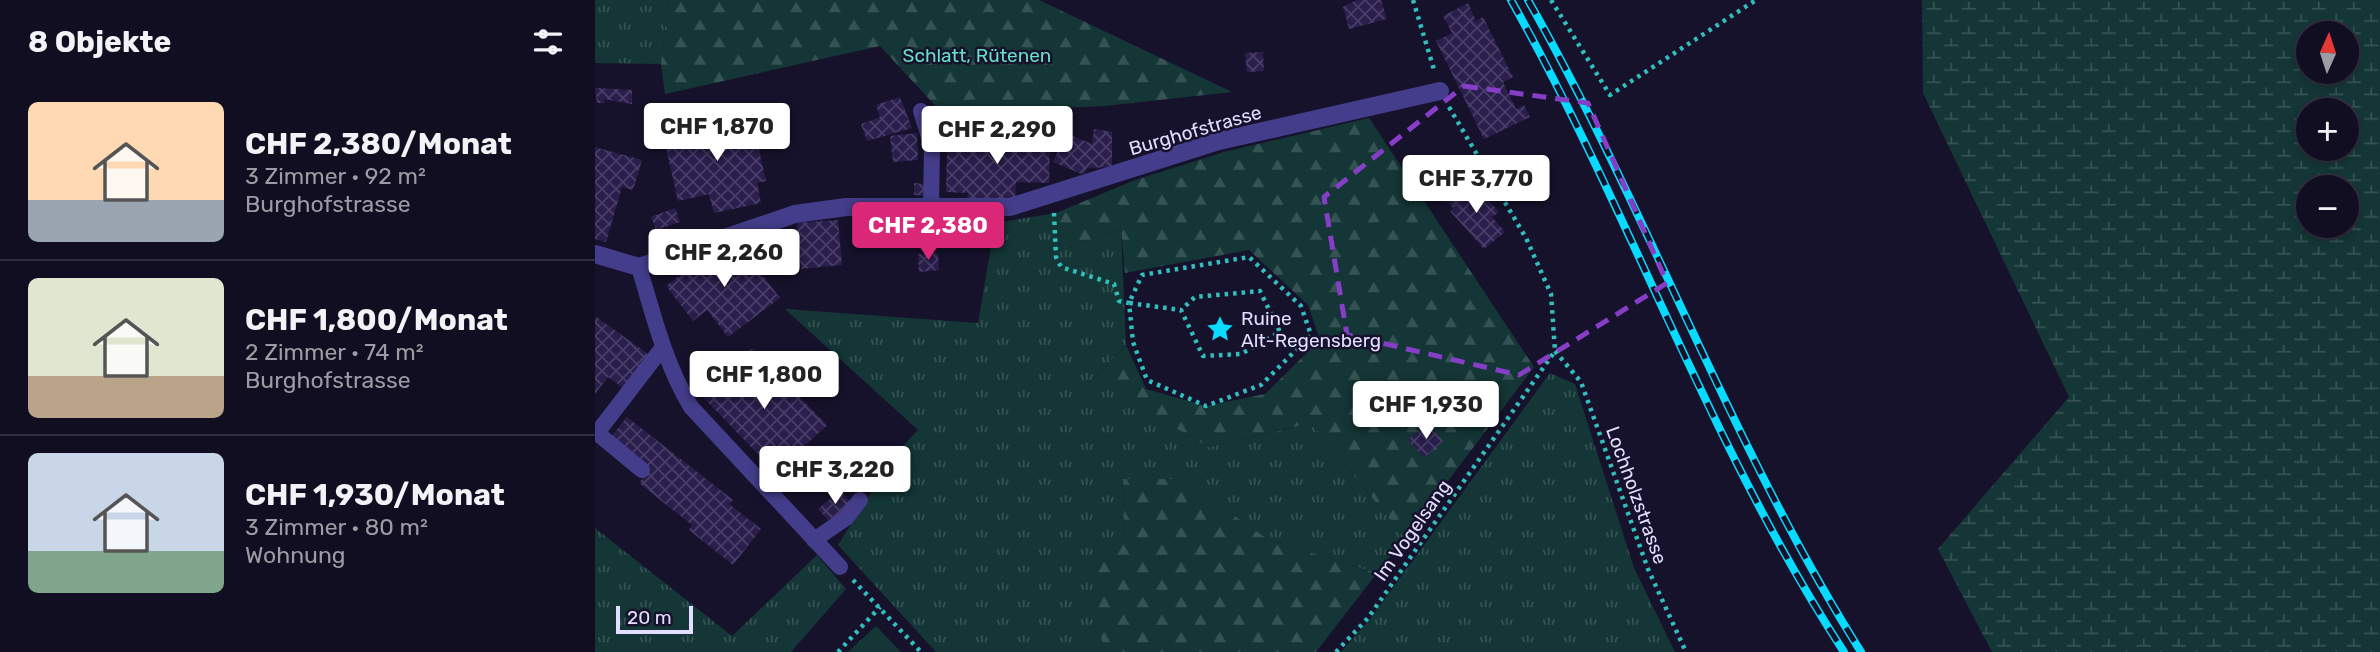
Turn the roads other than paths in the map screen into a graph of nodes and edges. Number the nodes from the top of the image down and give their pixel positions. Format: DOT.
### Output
graph roads {
  1 [pos="1440,91"];
  2 [pos="921,111"];
  3 [pos="931,208"];
  4 [pos="595,254"];
  5 [pos="639,267"];
  6 [pos="663,347"];
  7 [pos="642,470"];
  8 [pos="860,500"];
  9 [pos="814,540"];
  10 [pos="840,567"];
  1 -- 3 [label="street, Burghofstrasse"];
  2 -- 3 [label="lane"];
  3 -- 5 [label="street, Burghofstrasse"];
  4 -- 5 [label="street"];
  5 -- 6 [label="lane"];
  6 -- 7 [label="lane"];
  6 -- 9 [label="lane"];
  8 -- 9 [label="lane"];
  9 -- 10 [label="lane"];
}
